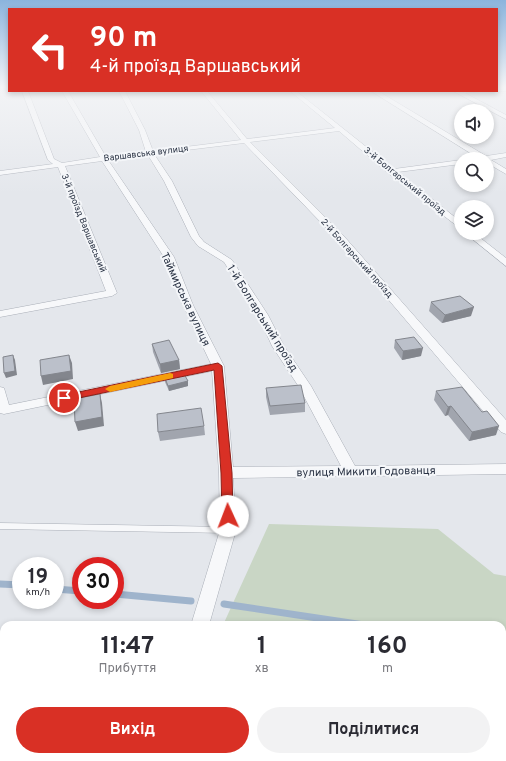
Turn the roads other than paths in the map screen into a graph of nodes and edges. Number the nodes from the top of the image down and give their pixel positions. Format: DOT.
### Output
graph roads {
  1 [pos="37,124"];
  2 [pos="83,124"];
  3 [pos="139,124"];
  4 [pos="231,124"];
  5 [pos="333,124"];
  6 [pos="427,124"];
  7 [pos="340,129"];
  8 [pos="245,141"];
  9 [pos="474,152"];
  10 [pos="150,153"];
  11 [pos="506,155"];
  12 [pos="494,157"];
  13 [pos="103,159"];
  14 [pos="454,163"];
  15 [pos="61,165"];
  16 [pos="494,165"];
  17 [pos="392,171"];
  18 [pos="506,172"];
  19 [pos="0,174"];
  20 [pos="454,220"];
  21 [pos="478,240"];
  22 [pos="506,263"];
  23 [pos="0,314"];
  24 [pos="218,366"];
  25 [pos="0,391"];
  26 [pos="2,411"];
  27 [pos="506,429"];
  28 [pos="506,469"];
  29 [pos="350,470"];
  30 [pos="226,473"];
  31 [pos="0,526"];
  32 [pos="228,530"];
  33 [pos="201,621"];
  1 -- 15 [label="street, 3-й проїзд Варшавський"];
  2 -- 13 [label="street, Таймирська вулиця"];
  3 -- 10 [label="street, 1-й Болгарський проїзд"];
  4 -- 8 [label="street, 2-й Болгарський проїзд"];
  5 -- 7 [label="street, 3-й Болгарський проїзд"];
  6 -- 9 [label="street"];
  7 -- 8 [label="street, Варшавська вулиця"];
  7 -- 17 [label="street, 3-й Болгарський проїзд"];
  8 -- 10 [label="street, Варшавська вулиця"];
  8 -- 27 [label="street, 2-й Болгарський проїзд"];
  10 -- 13 [label="street, Варшавська вулиця"];
  10 -- 29 [label="street, 1-й Болгарський проїзд"];
  11 -- 12 [label="street"];
  13 -- 15 [label="street, Варшавська вулиця"];
  13 -- 24 [label="street, Таймирська вулиця"];
  14 -- 17 [label="street"];
  15 -- 19 [label="street, Варшавська вулиця"];
  15 -- 23 [label="street, 3-й проїзд Варшавський"];
  16 -- 18 [label="street"];
  17 -- 20 [label="street, 3-й Болгарський проїзд"];
  21 -- 22 [label="street"];
  24 -- 26 [label="street"];
  24 -- 30 [label="street, Таймирська вулиця"];
  25 -- 26 [label="street"];
  28 -- 29 [label="street, вулиця Микити Годованця"];
  29 -- 30 [label="street, вулиця Микити Годованця"];
  30 -- 32 [label="street, Таймирська вулиця"];
  31 -- 32 [label="lane"];
  32 -- 33 [label="street, Таймирська вулиця"];
}
